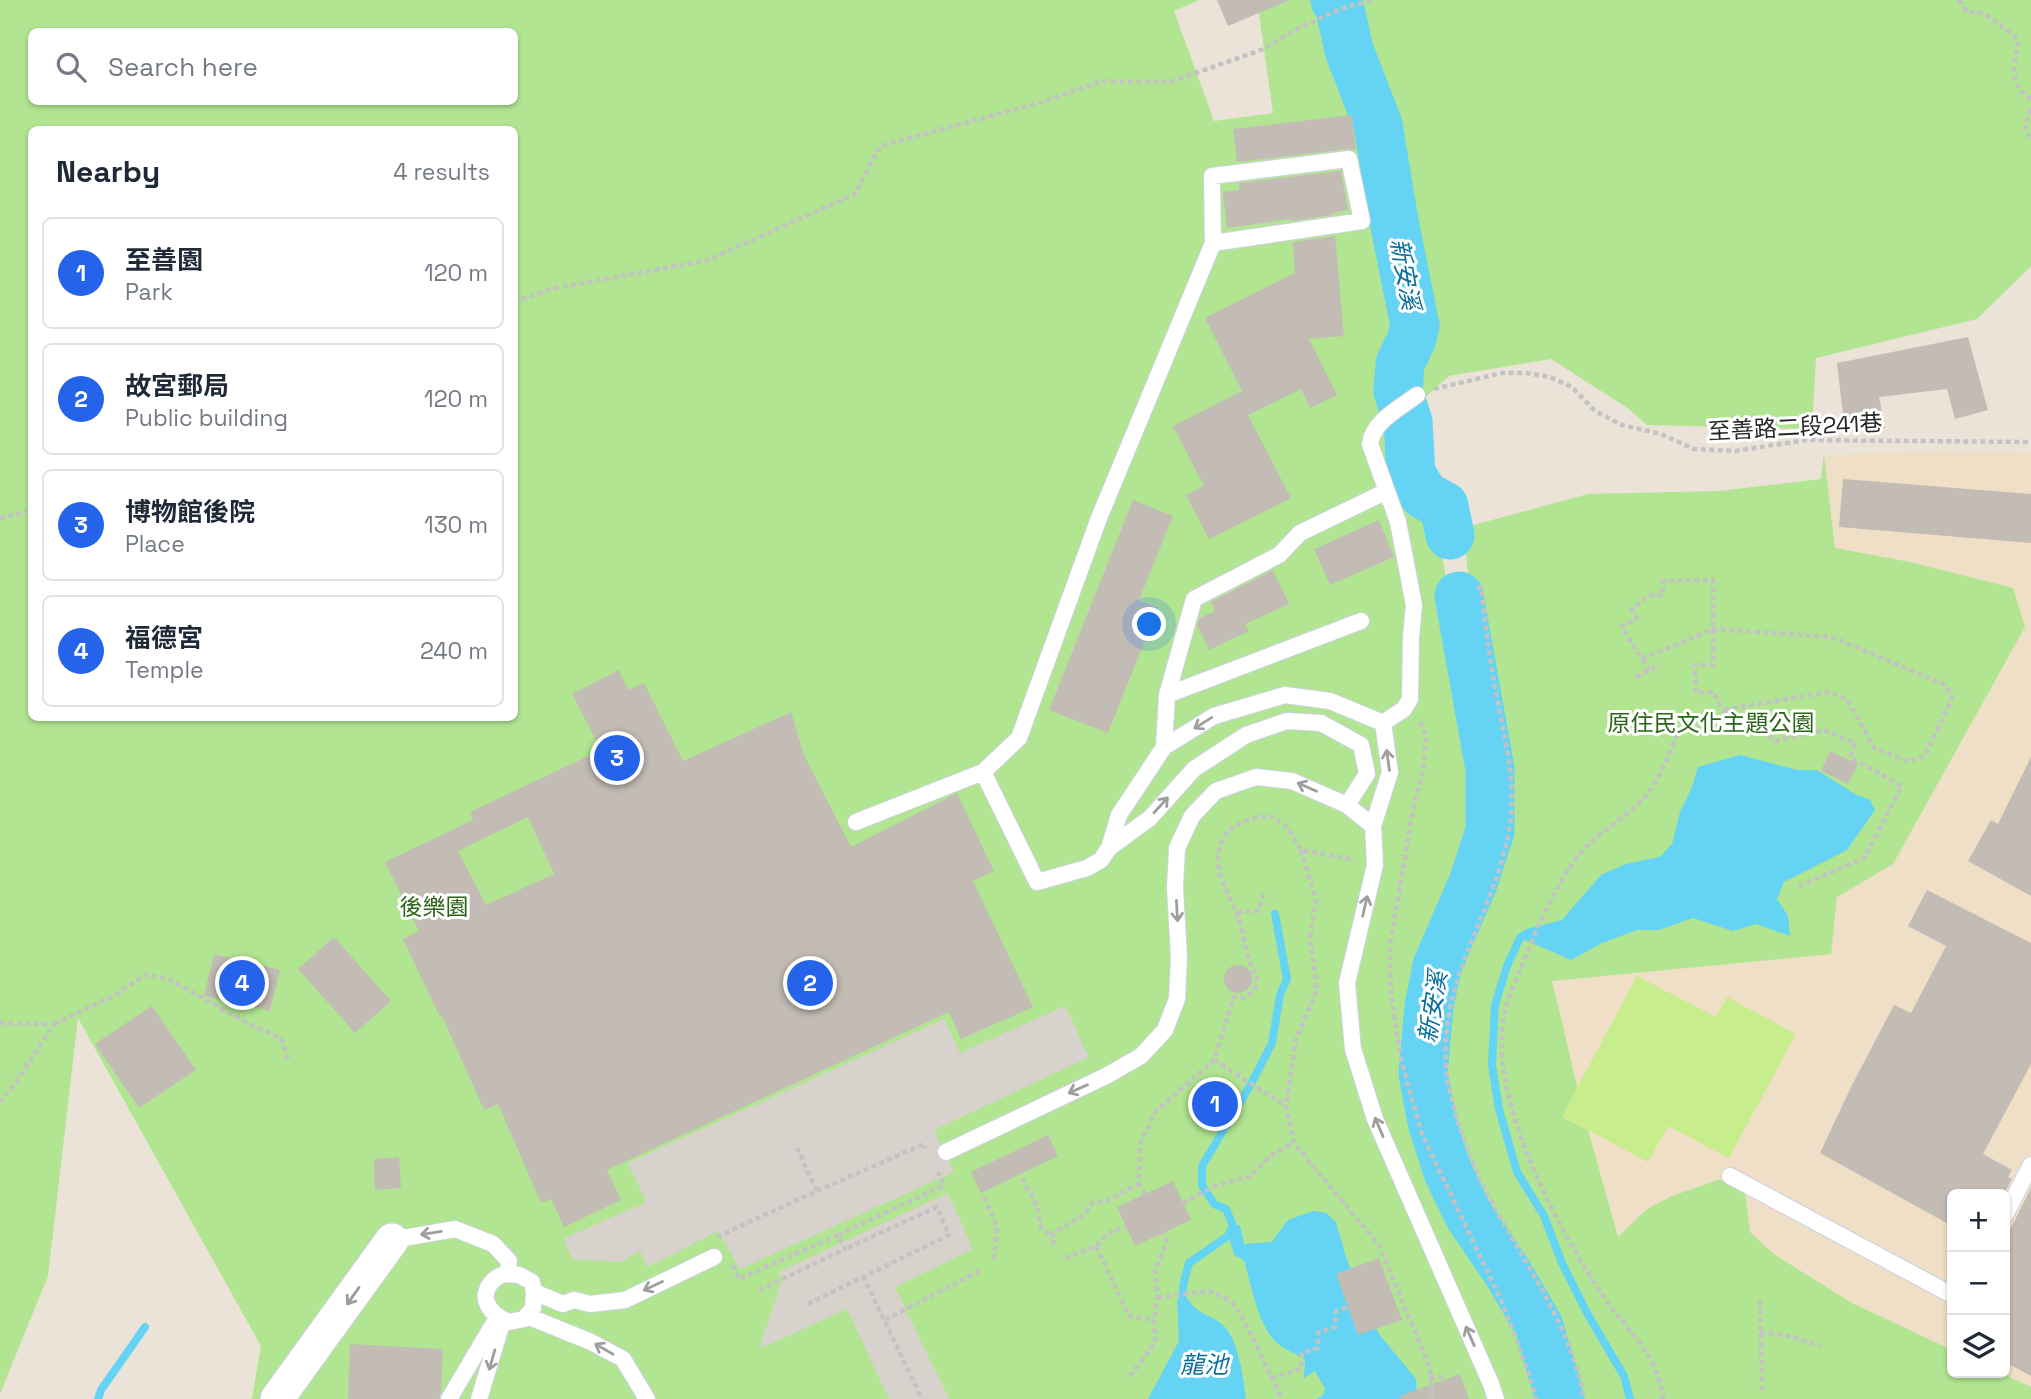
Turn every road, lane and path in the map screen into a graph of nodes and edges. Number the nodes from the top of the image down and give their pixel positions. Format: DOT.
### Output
graph roads {
  1 [pos="1372,0"];
  2 [pos="1959,0"];
  3 [pos="2031,99"];
  4 [pos="2031,110"];
  5 [pos="2031,139"];
  6 [pos="1213,243"];
  7 [pos="518,301"];
  8 [pos="1417,395"];
  9 [pos="2031,442"];
  10 [pos="1387,491"];
  11 [pos="28,511"];
  12 [pos="0,518"];
  13 [pos="1477,588"];
  14 [pos="1360,621"];
  15 [pos="1713,629"];
  16 [pos="1642,659"];
  17 [pos="1659,665"];
  18 [pos="1648,671"];
  19 [pos="1636,677"];
  20 [pos="1167,695"];
  21 [pos="1404,709"];
  22 [pos="1722,710"];
  23 [pos="1383,723"];
  24 [pos="1731,726"];
  25 [pos="1164,747"];
  26 [pos="983,772"];
  27 [pos="1347,805"];
  28 [pos="856,822"];
  29 [pos="1373,826"];
  30 [pos="1109,848"];
  31 [pos="1301,850"];
  32 [pos="1366,862"];
  33 [pos="1797,887"];
  34 [pos="1264,894"];
  35 [pos="1237,912"];
  36 [pos="0,1023"];
  37 [pos="54,1024"];
  38 [pos="288,1060"];
  39 [pos="1214,1060"];
  40 [pos="0,1101"];
  41 [pos="1286,1106"];
  42 [pos="1294,1143"];
  43 [pos="797,1148"];
  44 [pos="946,1152"];
  45 [pos="929,1154"];
  46 [pos="934,1164"];
  47 [pos="2031,1165"];
  48 [pos="1730,1176"];
  49 [pos="1022,1178"];
  50 [pos="1139,1184"];
  51 [pos="817,1191"];
  52 [pos="1145,1194"];
  53 [pos="984,1197"];
  54 [pos="1183,1203"];
  55 [pos="2010,1205"];
  56 [pos="1126,1226"];
  57 [pos="1163,1233"];
  58 [pos="838,1235"];
  59 [pos="1053,1238"];
  60 [pos="392,1240"];
  61 [pos="1053,1245"];
  62 [pos="1096,1246"];
  63 [pos="845,1249"];
  64 [pos="721,1251"];
  65 [pos="1065,1258"];
  66 [pos="994,1262"];
  67 [pos="983,1269"];
  68 [pos="508,1274"];
  69 [pos="863,1276"];
  70 [pos="760,1290"];
  71 [pos="534,1292"];
  72 [pos="1947,1292"];
  73 [pos="1158,1297"];
  74 [pos="1760,1300"];
  75 [pos="808,1304"];
  76 [pos="1348,1307"];
  77 [pos="527,1316"];
  78 [pos="501,1318"];
  79 [pos="885,1320"];
  80 [pos="1154,1320"];
  81 [pos="1760,1333"];
  82 [pos="1820,1346"];
  83 [pos="1130,1376"];
  84 [pos="1430,1377"];
  85 [pos="1445,1377"];
  86 [pos="1271,1378"];
  87 [pos="1762,1392"];
  88 [pos="277,1399"];
  89 [pos="449,1399"];
  90 [pos="479,1399"];
  91 [pos="647,1399"];
  92 [pos="922,1399"];
  93 [pos="1282,1399"];
  94 [pos="1432,1399"];
  95 [pos="1496,1399"];
  96 [pos="1536,1399"];
  97 [pos="1584,1399"];
  98 [pos="1663,1399"];
  1 -- 7 [label="path"];
  2 -- 3 [label="path"];
  4 -- 5 [label="path"];
  6 -- 6 [label="lane"];
  6 -- 26 [label="lane"];
  8 -- 9 [label="path, 至善路二段241巷"];
  8 -- 10 [label="lane"];
  10 -- 20 [label="lane"];
  10 -- 21 [label="lane"];
  11 -- 12 [label="path"];
  13 -- 97 [label="path"];
  14 -- 20 [label="lane"];
  15 -- 16 [label="path"];
  15 -- 16 [label="path"];
  15 -- 22 [label="path"];
  15 -- 22 [label="path"];
  16 -- 18 [label="path"];
  17 -- 18 [label="path"];
  18 -- 19 [label="path"];
  20 -- 25 [label="lane"];
  21 -- 23 [label="lane"];
  21 -- 96 [label="path"];
  22 -- 24 [label="path"];
  23 -- 25 [label="lane, one-way"];
  29 -- 23 [label="lane, one-way"];
  24 -- 33 [label="path"];
  24 -- 98 [label="path"];
  25 -- 30 [label="lane"];
  26 -- 28 [label="lane"];
  26 -- 30 [label="lane"];
  27 -- 29 [label="lane"];
  30 -- 27 [label="lane, one-way"];
  27 -- 44 [label="lane, one-way"];
  95 -- 29 [label="lane, one-way"];
  31 -- 32 [label="path"];
  31 -- 35 [label="path"];
  31 -- 41 [label="path"];
  34 -- 35 [label="path"];
  35 -- 39 [label="path"];
  36 -- 37 [label="path"];
  37 -- 38 [label="path"];
  37 -- 40 [label="path"];
  39 -- 41 [label="path"];
  39 -- 50 [label="path"];
  41 -- 42 [label="path"];
  42 -- 54 [label="path"];
  42 -- 84 [label="path"];
  43 -- 51 [label="path"];
  45 -- 51 [label="path"];
  46 -- 58 [label="path"];
  47 -- 55 [label="lane"];
  48 -- 72 [label="lane"];
  49 -- 59 [label="path"];
  50 -- 52 [label="path"];
  50 -- 59 [label="path"];
  51 -- 64 [label="path"];
  53 -- 66 [label="path"];
  56 -- 62 [label="path"];
  57 -- 73 [label="path"];
  58 -- 63 [label="path"];
  58 -- 64 [label="path"];
  59 -- 61 [label="path"];
  68 -- 60 [label="lane, one-way"];
  60 -- 88 [label="street, one-way"];
  62 -- 65 [label="path"];
  62 -- 80 [label="path"];
  63 -- 69 [label="path"];
  63 -- 70 [label="path"];
  64 -- 71 [label="lane, one-way"];
  67 -- 79 [label="path"];
  68 -- 71 [label="lane"];
  68 -- 78 [label="lane"];
  69 -- 75 [label="path"];
  69 -- 79 [label="path"];
  71 -- 77 [label="lane"];
  73 -- 80 [label="path"];
  73 -- 86 [label="path"];
  74 -- 81 [label="path"];
  76 -- 86 [label="path"];
  77 -- 78 [label="lane"];
  91 -- 77 [label="lane, one-way"];
  78 -- 89 [label="lane"];
  78 -- 90 [label="lane, one-way"];
  79 -- 92 [label="path"];
  80 -- 83 [label="path"];
  81 -- 82 [label="path"];
  81 -- 87 [label="path"];
  84 -- 85 [label="path"];
  84 -- 94 [label="path"];
  86 -- 93 [label="path"];
}
